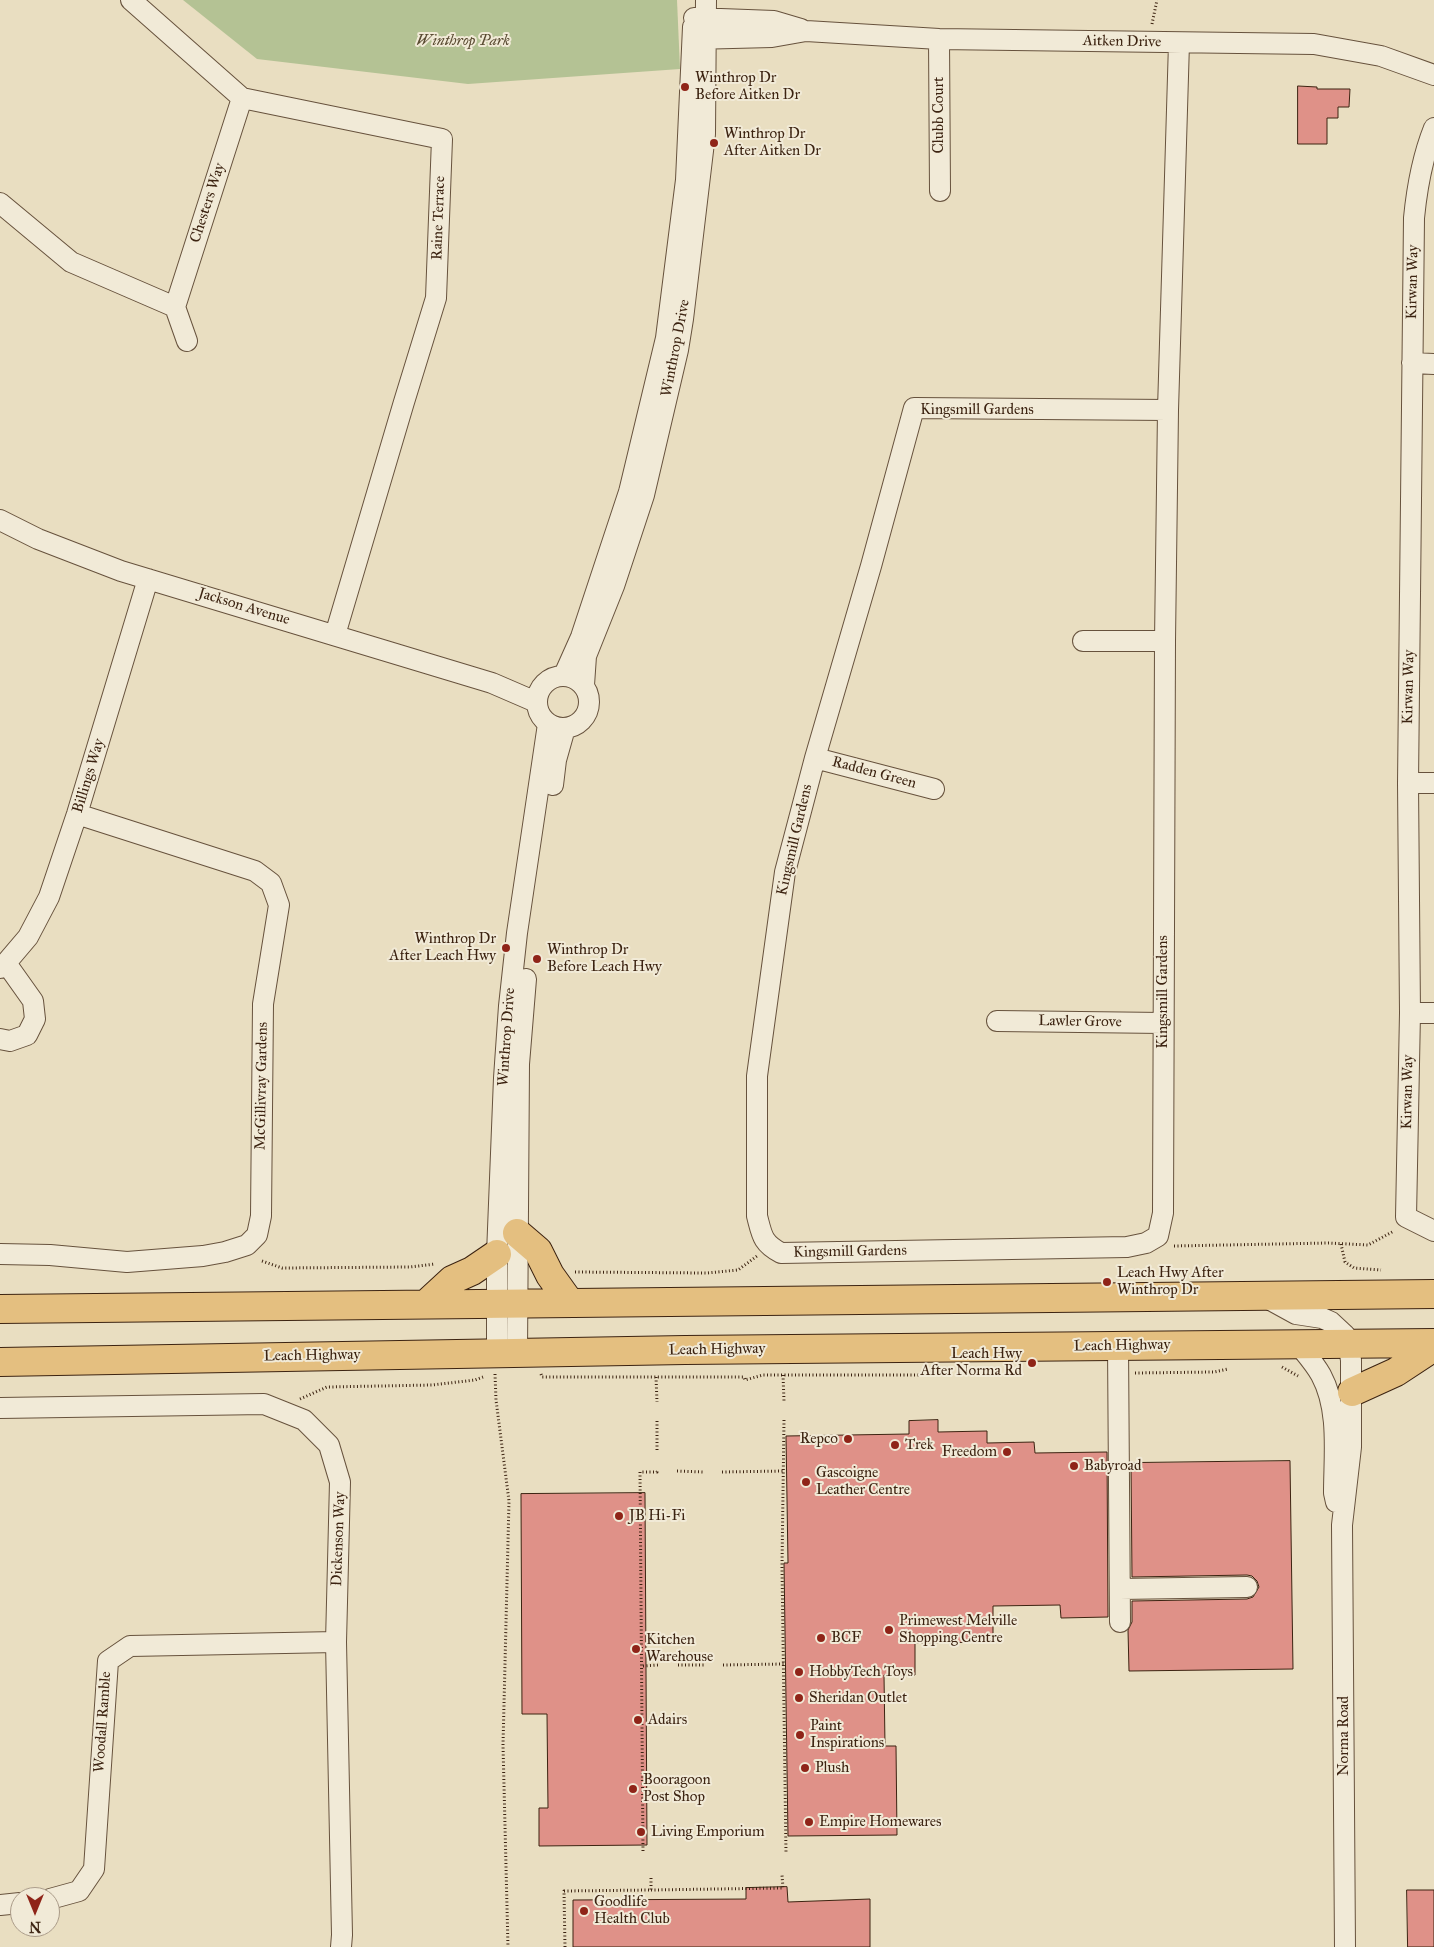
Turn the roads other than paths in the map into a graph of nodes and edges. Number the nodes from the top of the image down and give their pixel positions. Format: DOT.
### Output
graph roads {
  1 [pos="131,0"];
  2 [pos="700,9"];
  3 [pos="806,31"];
  4 [pos="700,39"];
  5 [pos="939,39"];
  6 [pos="1180,43"];
  7 [pos="1434,76"];
  8 [pos="242,98"];
  9 [pos="1434,128"];
  10 [pos="940,191"];
  11 [pos="0,203"];
  12 [pos="175,307"];
  13 [pos="188,341"];
  14 [pos="1412,363"];
  15 [pos="1434,364"];
  16 [pos="1168,410"];
  17 [pos="0,520"];
  18 [pos="148,578"];
  19 [pos="335,635"];
  20 [pos="1083,640"];
  21 [pos="1165,640"];
  22 [pos="564,675"];
  23 [pos="584,685"];
  24 [pos="539,694"];
  25 [pos="556,726"];
  26 [pos="815,758"];
  27 [pos="1408,783"];
  28 [pos="1434,783"];
  29 [pos="934,789"];
  30 [pos="78,814"];
  31 [pos="3,966"];
  32 [pos="1410,1013"];
  33 [pos="1434,1013"];
  34 [pos="996,1021"];
  35 [pos="1163,1023"];
  36 [pos="0,1039"];
  37 [pos="1434,1232"];
  38 [pos="517,1233"];
  39 [pos="0,1254"];
  40 [pos="497,1254"];
  41 [pos="1434,1294"];
  42 [pos="1263,1296"];
  43 [pos="570,1303"];
  44 [pos="426,1304"];
  45 [pos="507,1304"];
  46 [pos="0,1309"];
  47 [pos="1434,1343"];
  48 [pos="1298,1344"];
  49 [pos="1348,1344"];
  50 [pos="1118,1346"];
  51 [pos="1434,1347"];
  52 [pos="516,1359"];
  53 [pos="0,1362"];
  54 [pos="1352,1392"];
  55 [pos="0,1408"];
  56 [pos="1342,1525"];
  57 [pos="1247,1587"];
  58 [pos="1120,1589"];
  59 [pos="1120,1622"];
  60 [pos="336,1642"];
  61 [pos="60,1896"];
  62 [pos="341,1947"];
  63 [pos="1345,1947"];
  1 -- 8 [label="street, Raine Terrace"];
  2 -- 3 [label="street, Aitken Drive"];
  2 -- 4 [label="street, Winthrop Drive"];
  3 -- 4 [label="street, Aitken Drive"];
  3 -- 5 [label="street, Aitken Drive"];
  4 -- 22 [label="street, Winthrop Drive"];
  4 -- 23 [label="street, Winthrop Drive"];
  5 -- 6 [label="street, Aitken Drive"];
  5 -- 10 [label="street, Clubb Court"];
  6 -- 7 [label="street, Aitken Drive"];
  6 -- 16 [label="street, Kingsmill Gardens"];
  8 -- 12 [label="street, Chesters Way"];
  8 -- 19 [label="street, Raine Terrace"];
  9 -- 14 [label="street, Kirwan Way"];
  11 -- 12 [label="street"];
  12 -- 13 [label="street"];
  14 -- 15 [label="street"];
  14 -- 27 [label="street, Kirwan Way"];
  16 -- 21 [label="street, Kingsmill Gardens"];
  16 -- 26 [label="street, Kingsmill Gardens"];
  17 -- 18 [label="street, Jackson Avenue"];
  18 -- 19 [label="street, Jackson Avenue"];
  18 -- 30 [label="street, Billings Way"];
  19 -- 24 [label="street, Jackson Avenue"];
  20 -- 21 [label="street"];
  21 -- 35 [label="street, Kingsmill Gardens"];
  22 -- 23 [label="street"];
  22 -- 24 [label="street"];
  23 -- 25 [label="street"];
  24 -- 25 [label="street"];
  25 -- 38 [label="street, Winthrop Drive"];
  25 -- 40 [label="street, Winthrop Drive"];
  26 -- 29 [label="street, Radden Green"];
  26 -- 35 [label="street, Kingsmill Gardens"];
  27 -- 28 [label="street"];
  27 -- 32 [label="street, Kirwan Way"];
  30 -- 31 [label="street, Billings Way"];
  30 -- 39 [label="street, McGillivray Gardens"];
  31 -- 36 [label="street, Billings Way"];
  32 -- 33 [label="street"];
  32 -- 37 [label="street, Kirwan Way"];
  34 -- 35 [label="street, Lawler Grove"];
  38 -- 43 [label="highway"];
  38 -- 45 [label="street, Winthrop Drive"];
  40 -- 44 [label="highway"];
  40 -- 45 [label="street, Winthrop Drive"];
  41 -- 42 [label="highway"];
  42 -- 43 [label="highway"];
  42 -- 49 [label="street, Norma Road"];
  43 -- 45 [label="highway"];
  44 -- 45 [label="highway"];
  44 -- 46 [label="highway"];
  45 -- 52 [label="street, Winthrop Drive"];
  47 -- 49 [label="highway, Leach Highway"];
  48 -- 49 [label="highway, Leach Highway"];
  48 -- 50 [label="highway, Leach Highway"];
  48 -- 56 [label="street, Norma Road"];
  49 -- 54 [label="street, Norma Road"];
  50 -- 52 [label="highway, Leach Highway"];
  50 -- 58 [label="street"];
  51 -- 54 [label="highway"];
  52 -- 53 [label="highway, Leach Highway"];
  54 -- 56 [label="street, Norma Road"];
  55 -- 60 [label="street, Dickenson Way"];
  56 -- 63 [label="street, Norma Road"];
  57 -- 58 [label="street"];
  58 -- 59 [label="street"];
  60 -- 61 [label="street, Woodall Ramble"];
  60 -- 62 [label="street, Dickenson Way"];
}
